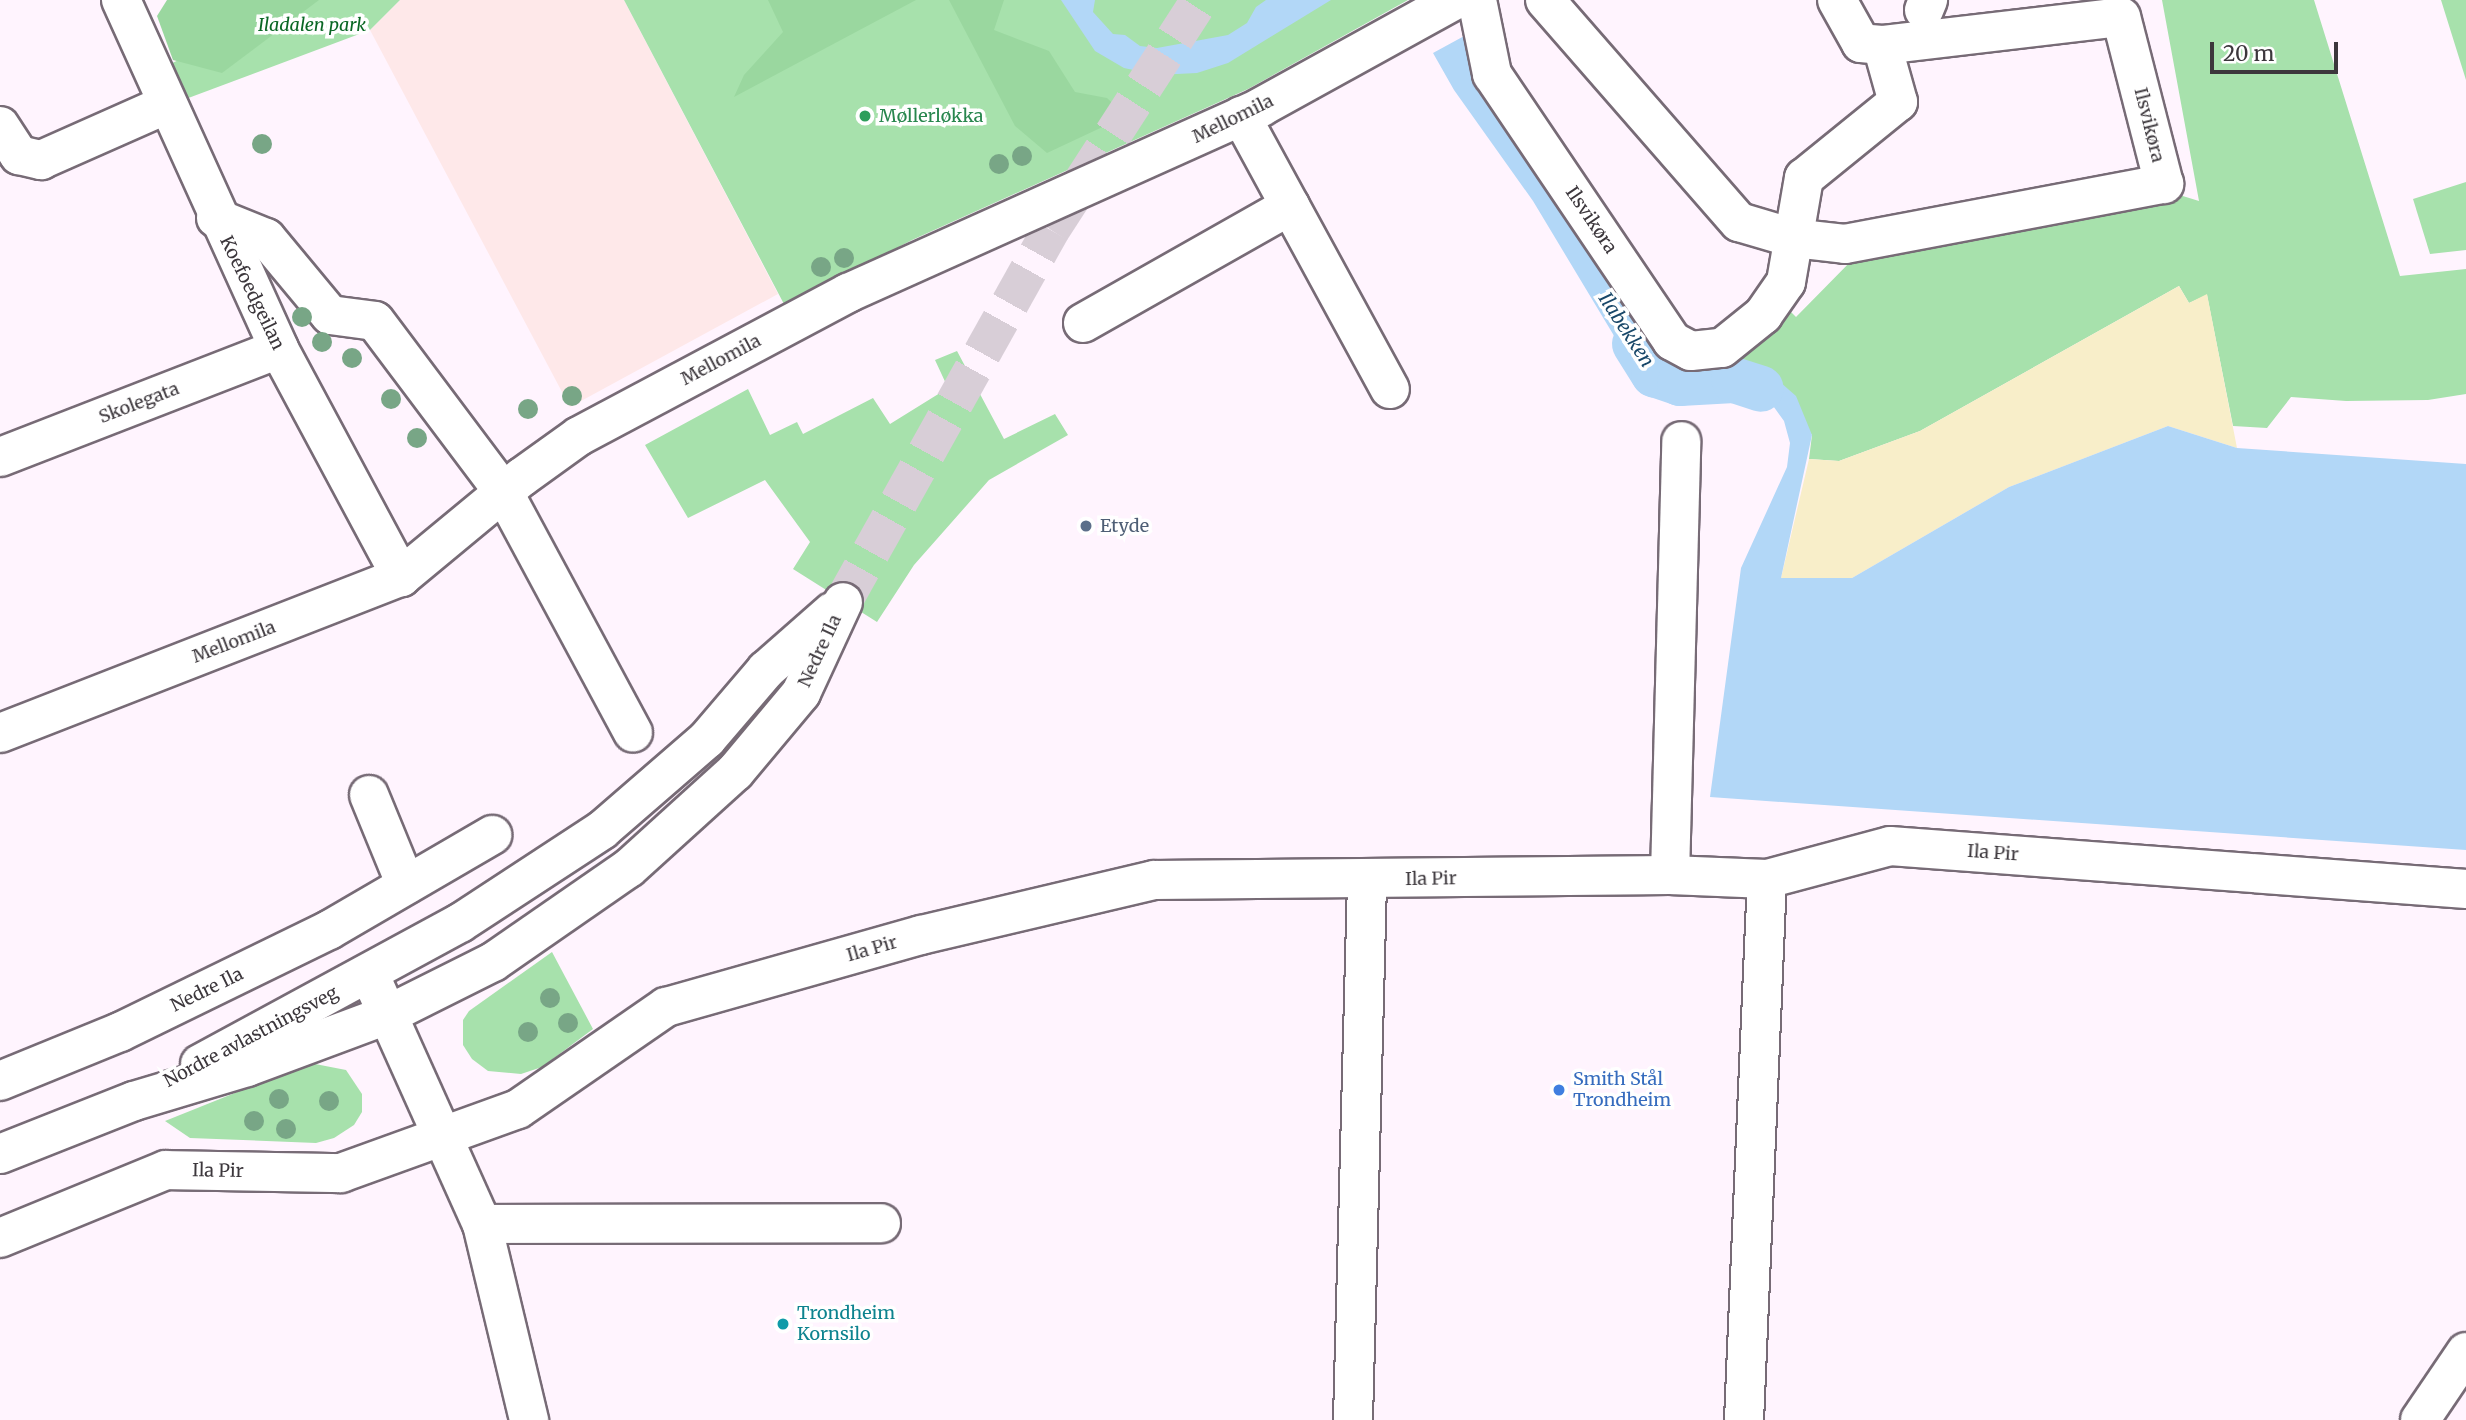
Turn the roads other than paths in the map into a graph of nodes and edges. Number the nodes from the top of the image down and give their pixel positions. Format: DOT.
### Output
graph roads {
  1 [pos="121,0"];
  2 [pos="1455,0"];
  3 [pos="1477,0"];
  4 [pos="1545,0"];
  5 [pos="1836,0"];
  6 [pos="1882,45"];
  7 [pos="165,105"];
  8 [pos="1241,116"];
  9 [pos="0,126"];
  10 [pos="1290,205"];
  11 [pos="216,218"];
  12 [pos="1793,239"];
  13 [pos="1083,323"];
  14 [pos="279,349"];
  15 [pos="1390,389"];
  16 [pos="1681,441"];
  17 [pos="0,457"];
  18 [pos="504,493"];
  19 [pos="401,578"];
  20 [pos="0,733"];
  21 [pos="633,733"];
  22 [pos="369,795"];
  23 [pos="492,835"];
  24 [pos="1670,875"];
  25 [pos="1767,879"];
  26 [pos="1367,880"];
  27 [pos="406,885"];
  28 [pos="2466,889"];
  29 [pos="369,973"];
  30 [pos="387,1015"];
  31 [pos="0,1081"];
  32 [pos="134,1101"];
  33 [pos="442,1136"];
  34 [pos="0,1154"];
  35 [pos="881,1223"];
  36 [pos="482,1224"];
  37 [pos="0,1238"];
  38 [pos="2466,1352"];
  39 [pos="529,1420"];
  40 [pos="1353,1420"];
  41 [pos="1745,1420"];
  42 [pos="2420,1420"];
  1 -- 7 [label="main road, Koefoedgeilan"];
  2 -- 8 [label="main road, Mellomila"];
  3 -- 12 [label="main road, Ilsvikøra"];
  4 -- 12 [label="main road, Ilsvikøra"];
  5 -- 6 [label="main road"];
  6 -- 12 [label="main road, Ilsvikøra"];
  6 -- 12 [label="main road, Ilsvikøra"];
  7 -- 9 [label="main road"];
  7 -- 11 [label="main road, Koefoedgeilan"];
  8 -- 10 [label="main road"];
  8 -- 18 [label="main road, Mellomila"];
  10 -- 13 [label="main road"];
  10 -- 15 [label="main road"];
  11 -- 14 [label="main road, Koefoedgeilan"];
  11 -- 18 [label="main road"];
  14 -- 17 [label="main road, Skolegata"];
  14 -- 19 [label="main road, Koefoedgeilan"];
  16 -- 24 [label="main road"];
  18 -- 19 [label="main road, Mellomila"];
  18 -- 21 [label="main road"];
  19 -- 20 [label="main road, Mellomila"];
  22 -- 27 [label="main road"];
  23 -- 27 [label="main road, Nedre Ila"];
  24 -- 25 [label="main road, Ila Pir"];
  24 -- 26 [label="main road, Ila Pir"];
  25 -- 28 [label="main road, Ila Pir"];
  25 -- 41 [label="main road"];
  26 -- 33 [label="main road, Ila Pir"];
  26 -- 40 [label="main road"];
  27 -- 31 [label="main road, Nedre Ila"];
  29 -- 30 [label="main road"];
  29 -- 30 [label="main road, Nedre Ila"];
  29 -- 32 [label="main road, Nordre avlastningsveg"];
  30 -- 32 [label="main road, Nordre avlastningsveg"];
  30 -- 33 [label="main road"];
  32 -- 34 [label="main road, Nordre avlastningsveg"];
  33 -- 36 [label="main road"];
  33 -- 37 [label="main road, Ila Pir"];
  35 -- 36 [label="main road"];
  36 -- 39 [label="main road"];
  38 -- 42 [label="main road"];
}
